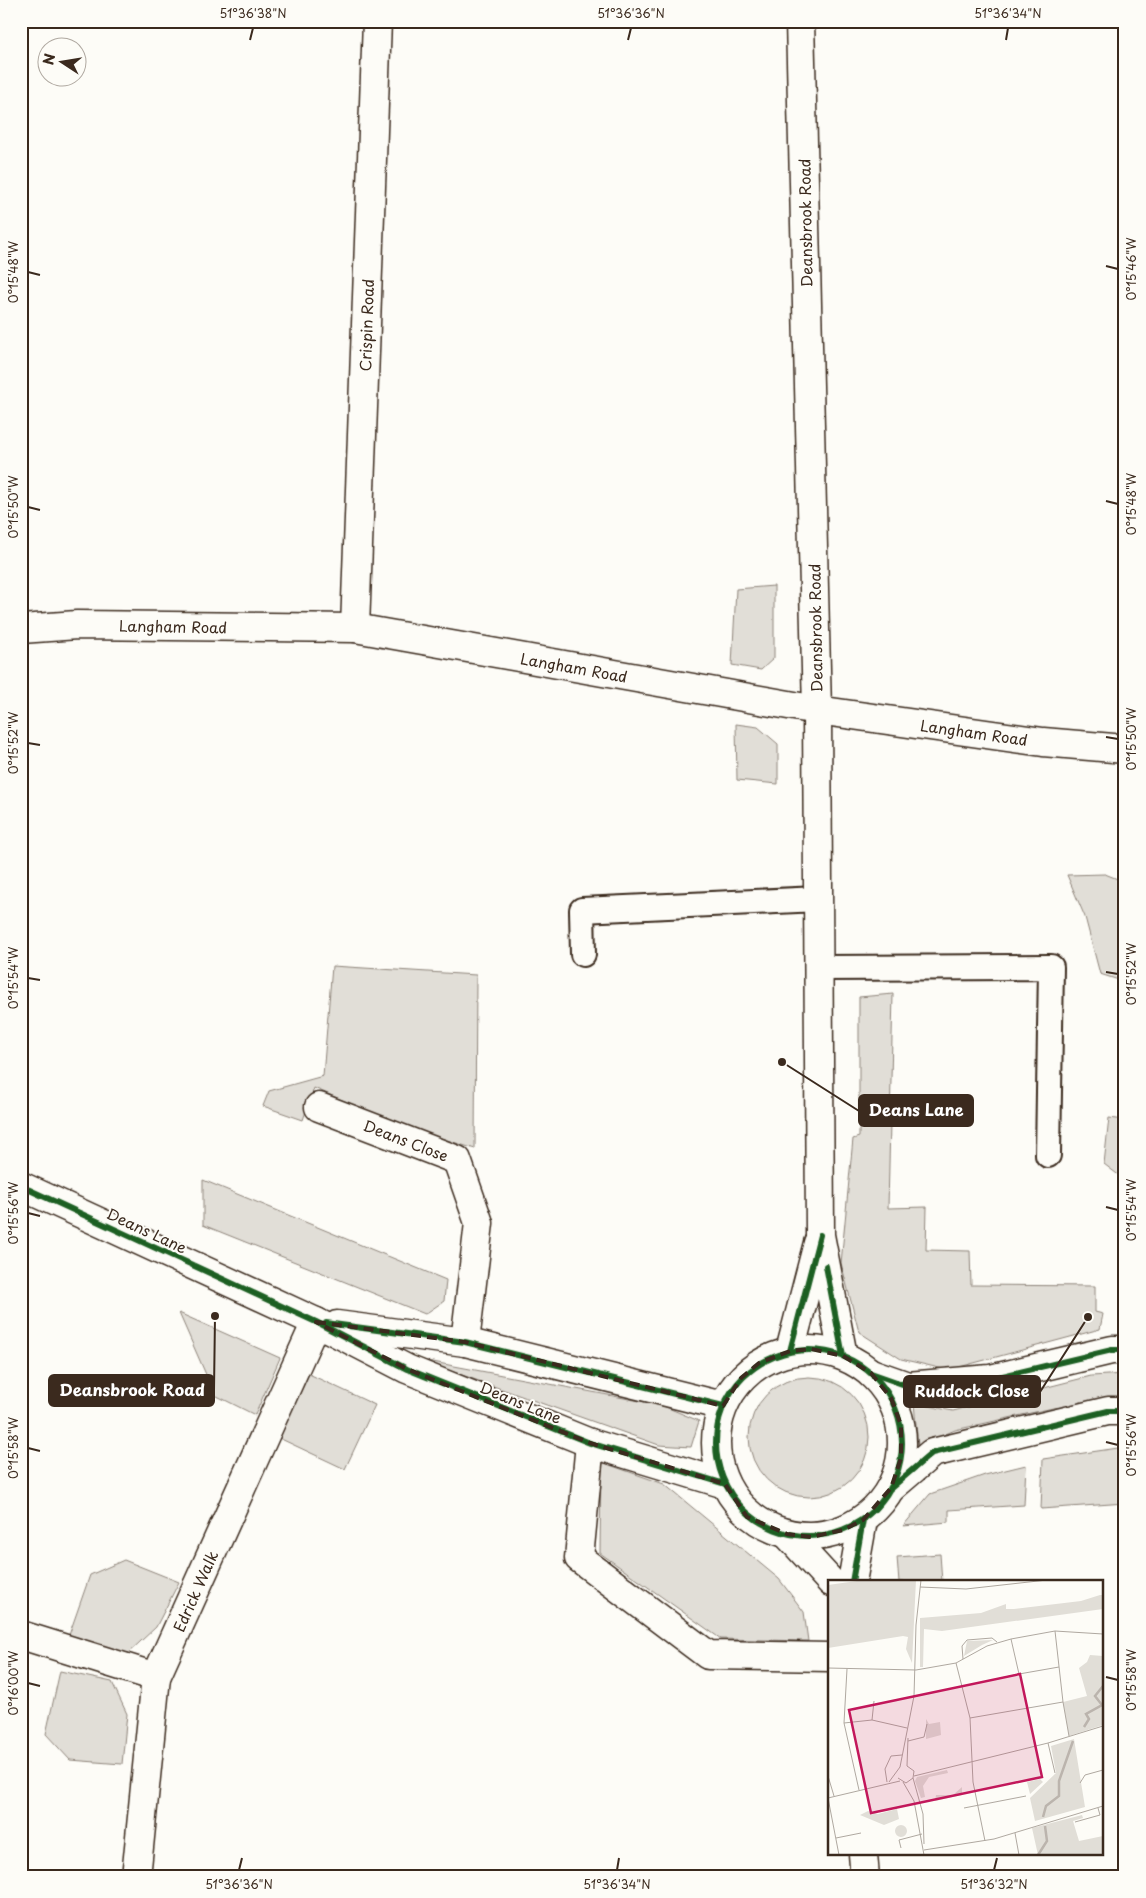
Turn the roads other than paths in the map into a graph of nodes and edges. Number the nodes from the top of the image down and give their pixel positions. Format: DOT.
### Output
graph roads {
  1 [pos="377,21"];
  2 [pos="800,21"];
  3 [pos="356,628"];
  4 [pos="21,629"];
  5 [pos="817,710"];
  6 [pos="1125,749"];
  7 [pos="818,899"];
  8 [pos="583,954"];
  9 [pos="818,968"];
  10 [pos="319,1107"];
  11 [pos="1048,1155"];
  12 [pos="21,1186"];
  13 [pos="820,1235"];
  14 [pos="316,1322"];
  15 [pos="465,1342"];
  16 [pos="1125,1350"];
  17 [pos="790,1351"];
  18 [pos="843,1356"];
  19 [pos="871,1372"];
  20 [pos="723,1406"];
  21 [pos="1125,1411"];
  22 [pos="590,1443"];
  23 [pos="725,1484"];
  24 [pos="891,1488"];
  25 [pos="863,1520"];
  26 [pos="787,1534"];
  27 [pos="830,1580"];
  28 [pos="852,1580"];
  29 [pos="21,1635"];
  30 [pos="828,1656"];
  31 [pos="156,1677"];
  32 [pos="863,1856"];
  33 [pos="136,1877"];
  34 [pos="865,1877"];
  1 -- 3 [label="street, Crispin Road"];
  2 -- 5 [label="street, Deansbrook Road"];
  3 -- 4 [label="street, Langham Road"];
  3 -- 5 [label="street, Langham Road"];
  5 -- 6 [label="street, Langham Road"];
  5 -- 7 [label="street, Deansbrook Road"];
  7 -- 8 [label="lane"];
  7 -- 9 [label="street, Deansbrook Road"];
  9 -- 11 [label="lane"];
  9 -- 13 [label="street, Deansbrook Road"];
  10 -- 15 [label="street, Deans Close"];
  12 -- 14 [label="street, Deans Lane"];
  13 -- 17 [label="street, Deansbrook Road"];
  13 -- 18 [label="street, Deansbrook Road"];
  14 -- 15 [label="street, Deans Lane"];
  14 -- 22 [label="street, Deans Lane"];
  14 -- 31 [label="street, Edrick Walk"];
  15 -- 20 [label="street, Deans Lane"];
  16 -- 19 [label="street"];
  17 -- 18 [label="street"];
  17 -- 20 [label="street"];
  18 -- 19 [label="street"];
  19 -- 24 [label="street"];
  20 -- 23 [label="street"];
  21 -- 24 [label="street"];
  22 -- 23 [label="street, Deans Lane"];
  22 -- 30 [label="street"];
  23 -- 26 [label="street"];
  24 -- 25 [label="street"];
  25 -- 26 [label="street"];
  25 -- 28 [label="street"];
  26 -- 27 [label="street"];
  29 -- 31 [label="street"];
  31 -- 33 [label="street, Edrick Walk"];
  32 -- 34 [label="street"];
}
